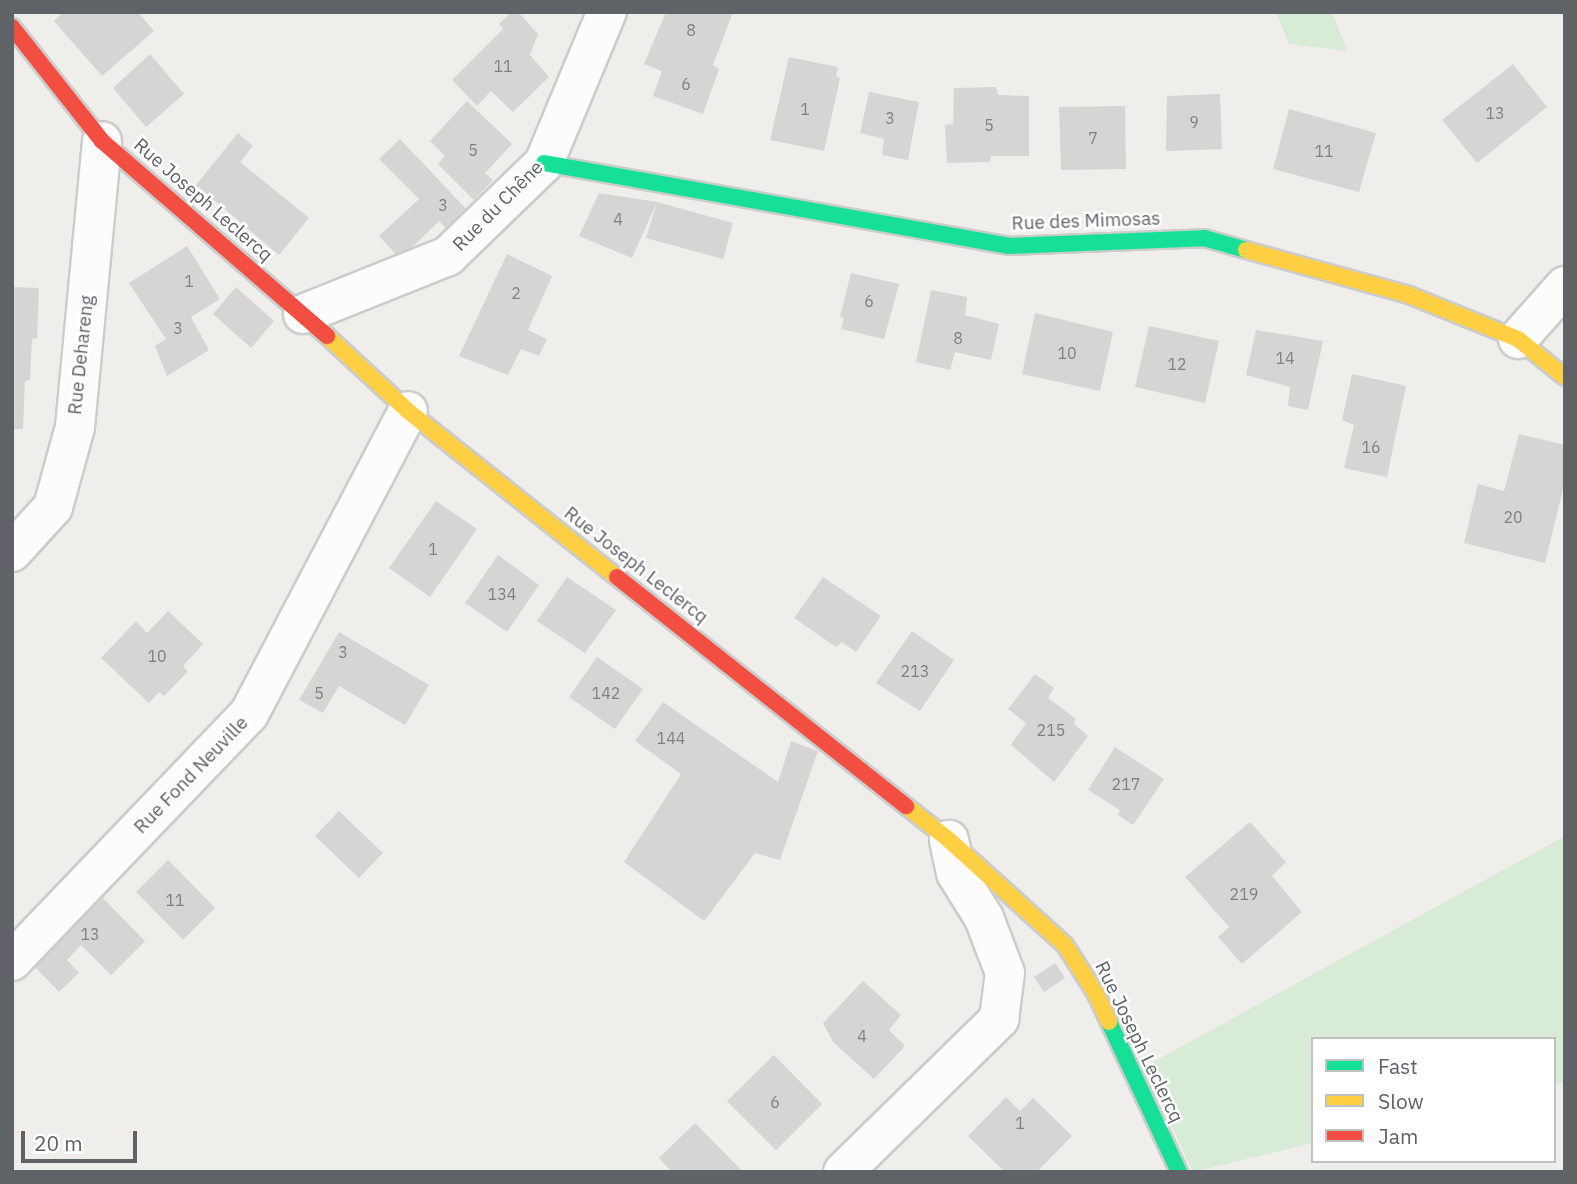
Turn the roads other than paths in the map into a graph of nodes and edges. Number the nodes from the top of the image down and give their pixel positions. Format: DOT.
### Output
graph roads {
  1 [pos="607,12"];
  2 [pos="12,27"];
  3 [pos="102,141"];
  4 [pos="544,163"];
  5 [pos="1565,286"];
  6 [pos="303,314"];
  7 [pos="1518,339"];
  8 [pos="1565,377"];
  9 [pos="408,411"];
  10 [pos="12,552"];
  11 [pos="949,840"];
  12 [pos="12,961"];
  13 [pos="843,1172"];
  14 [pos="1179,1172"];
  1 -- 4 [label="street, Rue du Chêne"];
  2 -- 3 [label="street, Rue Joseph Leclercq"];
  3 -- 6 [label="street, Rue Joseph Leclercq"];
  3 -- 10 [label="street, Rue Dehareng"];
  4 -- 6 [label="street, Rue du Chêne"];
  4 -- 7 [label="street, Rue des Mimosas"];
  5 -- 7 [label="street"];
  6 -- 9 [label="street, Rue Joseph Leclercq"];
  7 -- 8 [label="street, Rue des Mimosas"];
  9 -- 11 [label="street, Rue Joseph Leclercq"];
  9 -- 12 [label="street, Rue Fond Neuville"];
  11 -- 13 [label="street"];
  11 -- 14 [label="street, Rue Joseph Leclercq"];
}
